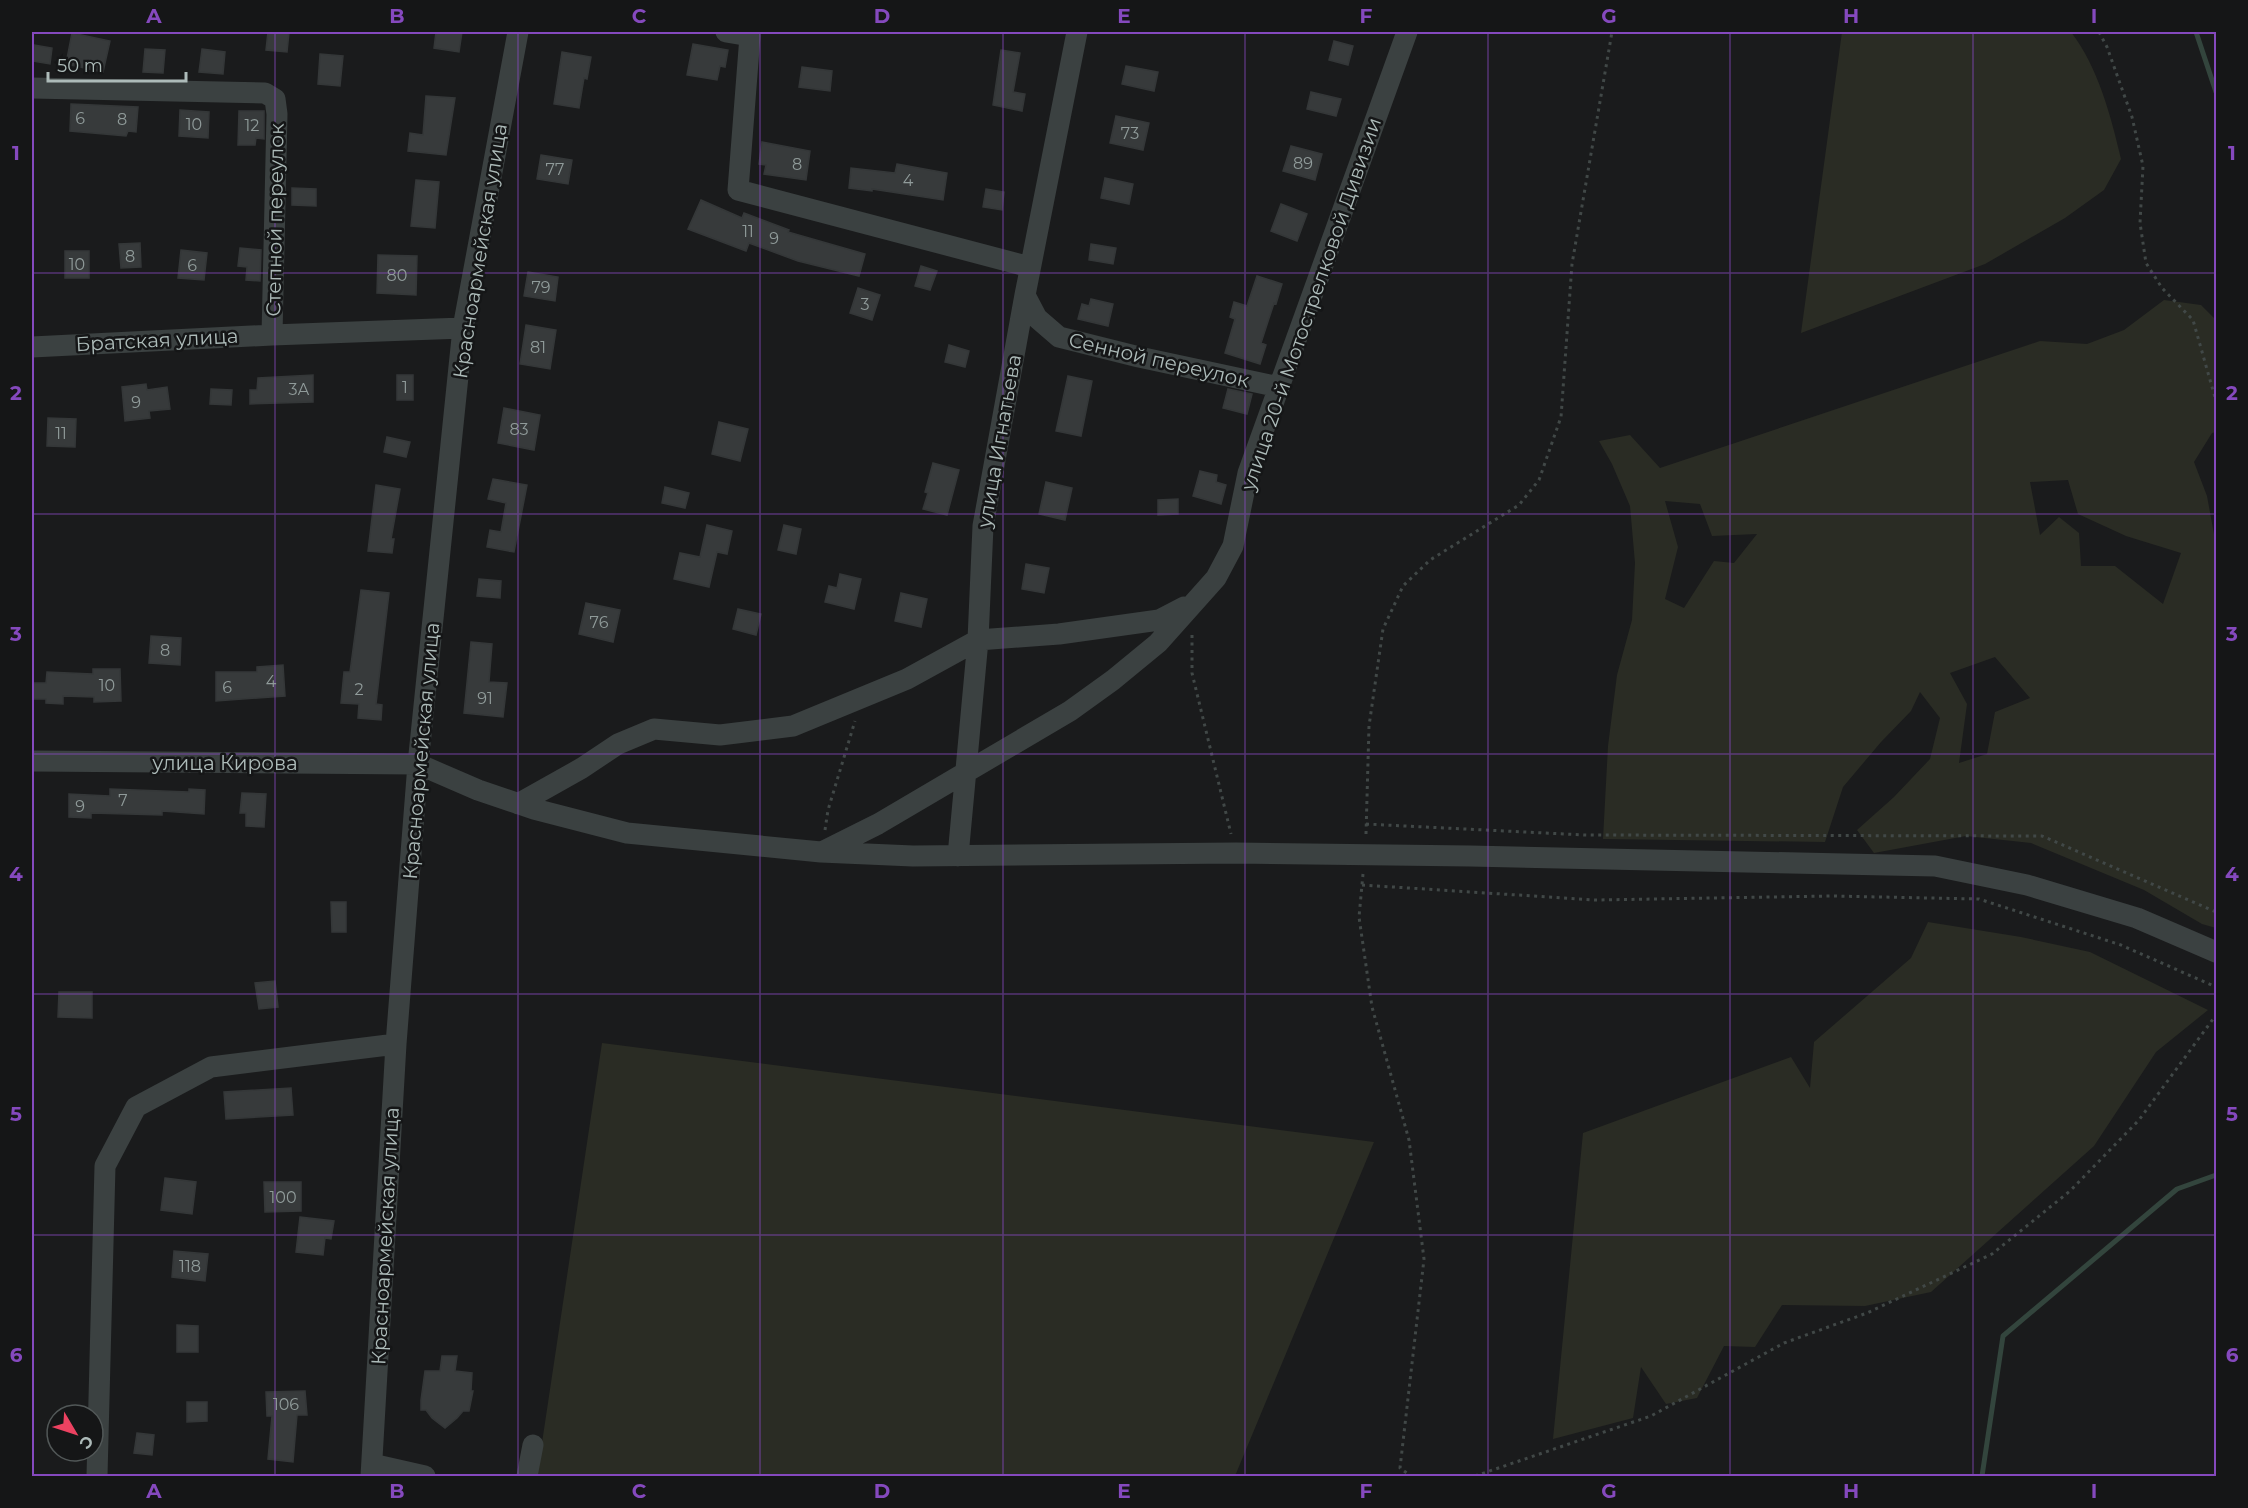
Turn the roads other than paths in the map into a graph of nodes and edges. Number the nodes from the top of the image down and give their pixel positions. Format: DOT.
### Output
graph roads {
  1 [pos="518,32"];
  2 [pos="726,32"];
  3 [pos="1077,32"];
  4 [pos="1407,32"];
  5 [pos="32,88"];
  6 [pos="1030,267"];
  7 [pos="1025,295"];
  8 [pos="463,328"];
  9 [pos="273,335"];
  10 [pos="32,347"];
  11 [pos="1279,387"];
  12 [pos="1192,603"];
  13 [pos="978,640"];
  14 [pos="32,762"];
  15 [pos="418,764"];
  16 [pos="966,772"];
  17 [pos="518,804"];
  18 [pos="821,852"];
  19 [pos="958,856"];
  20 [pos="2217,952"];
  21 [pos="396,1044"];
  22 [pos="533,1445"];
  23 [pos="372,1470"];
  24 [pos="97,1476"];
  25 [pos="425,1476"];
  26 [pos="527,1476"];
  1 -- 8 [label="street, Красноармейская улица"];
  2 -- 6 [label="street"];
  3 -- 6 [label="street, улица Игнатьева"];
  4 -- 11 [label="street, улица 20-й Мотострелковой Дивизии"];
  5 -- 9 [label="street, Степной переулок"];
  6 -- 7 [label="street, улица Игнатьева"];
  7 -- 11 [label="street, Сенной переулок"];
  7 -- 13 [label="street, улица Игнатьева"];
  8 -- 9 [label="street, Братская улица"];
  8 -- 15 [label="street, Красноармейская улица"];
  9 -- 10 [label="street, Братская улица"];
  11 -- 12 [label="street, улица 20-й Мотострелковой Дивизии"];
  12 -- 13 [label="street"];
  12 -- 16 [label="street, улица 20-й Мотострелковой Дивизии"];
  13 -- 16 [label="street, улица Игнатьева"];
  13 -- 17 [label="street"];
  14 -- 15 [label="street, улица Кирова"];
  15 -- 17 [label="street"];
  15 -- 21 [label="street, Красноармейская улица"];
  16 -- 18 [label="street, улица 20-й Мотострелковой Дивизии"];
  16 -- 19 [label="street, улица Игнатьева"];
  17 -- 18 [label="street"];
  18 -- 19 [label="street"];
  19 -- 20 [label="street"];
  21 -- 23 [label="street, Красноармейская улица"];
  21 -- 24 [label="street"];
  22 -- 26 [label="street"];
  23 -- 25 [label="street"];
}
